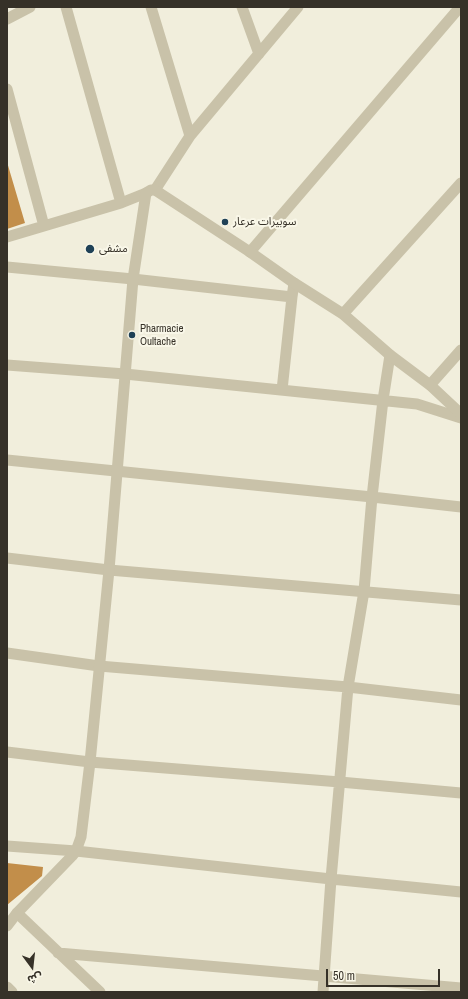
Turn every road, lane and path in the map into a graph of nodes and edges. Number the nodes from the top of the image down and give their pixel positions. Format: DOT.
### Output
graph roads {
  1 [pos="30,7"];
  2 [pos="66,7"];
  3 [pos="151,7"];
  4 [pos="242,7"];
  5 [pos="298,7"];
  6 [pos="460,7"];
  7 [pos="7,19"];
  8 [pos="259,54"];
  9 [pos="7,89"];
  10 [pos="190,136"];
  11 [pos="461,183"];
  12 [pos="151,192"];
  13 [pos="121,203"];
  14 [pos="44,226"];
  15 [pos="7,237"];
  16 [pos="250,252"];
  17 [pos="7,267"];
  18 [pos="133,279"];
  19 [pos="294,283"];
  20 [pos="292,297"];
  21 [pos="343,314"];
  22 [pos="461,350"];
  23 [pos="390,355"];
  24 [pos="7,365"];
  25 [pos="125,374"];
  26 [pos="430,385"];
  27 [pos="282,390"];
  28 [pos="383,400"];
  29 [pos="461,414"];
  30 [pos="461,418"];
  31 [pos="7,460"];
  32 [pos="117,470"];
  33 [pos="372,496"];
  34 [pos="461,508"];
  35 [pos="7,558"];
  36 [pos="109,570"];
  37 [pos="364,591"];
  38 [pos="461,600"];
  39 [pos="7,653"];
  40 [pos="99,666"];
  41 [pos="348,688"];
  42 [pos="461,700"];
  43 [pos="7,752"];
  44 [pos="90,762"];
  45 [pos="340,782"];
  46 [pos="461,793"];
  47 [pos="7,846"];
  48 [pos="76,851"];
  49 [pos="331,880"];
  50 [pos="461,892"];
  51 [pos="17,913"];
  52 [pos="7,926"];
  53 [pos="58,953"];
  54 [pos="324,976"];
  55 [pos="7,987"];
  56 [pos="461,988"];
  57 [pos="12,992"];
  58 [pos="100,992"];
  59 [pos="323,992"];
  1 -- 7 [label="street"];
  2 -- 13 [label="street"];
  3 -- 10 [label="street"];
  4 -- 8 [label="street"];
  5 -- 8 [label="street"];
  6 -- 16 [label="street"];
  8 -- 10 [label="street"];
  9 -- 14 [label="street"];
  10 -- 12 [label="street"];
  11 -- 21 [label="street"];
  12 -- 13 [label="street"];
  12 -- 16 [label="street"];
  12 -- 18 [label="street"];
  13 -- 14 [label="street"];
  14 -- 15 [label="street"];
  16 -- 19 [label="street"];
  17 -- 18 [label="street"];
  18 -- 20 [label="street"];
  18 -- 25 [label="street"];
  19 -- 20 [label="street"];
  19 -- 21 [label="street"];
  20 -- 27 [label="street"];
  21 -- 23 [label="street"];
  22 -- 26 [label="street"];
  23 -- 26 [label="street"];
  23 -- 28 [label="street"];
  24 -- 25 [label="street"];
  25 -- 27 [label="street"];
  25 -- 32 [label="street"];
  26 -- 29 [label="street"];
  27 -- 28 [label="street"];
  28 -- 30 [label="street"];
  28 -- 33 [label="street"];
  31 -- 32 [label="street"];
  32 -- 33 [label="street"];
  32 -- 36 [label="street"];
  33 -- 34 [label="street"];
  33 -- 37 [label="street"];
  35 -- 36 [label="street"];
  36 -- 37 [label="street"];
  36 -- 40 [label="street"];
  37 -- 38 [label="street"];
  37 -- 41 [label="street"];
  39 -- 40 [label="street"];
  40 -- 41 [label="street"];
  40 -- 44 [label="street"];
  41 -- 42 [label="street"];
  41 -- 45 [label="street"];
  43 -- 44 [label="street"];
  44 -- 45 [label="street"];
  44 -- 48 [label="street"];
  45 -- 46 [label="street"];
  45 -- 49 [label="street"];
  47 -- 48 [label="street"];
  48 -- 49 [label="street"];
  48 -- 51 [label="street"];
  49 -- 50 [label="street"];
  49 -- 54 [label="street"];
  51 -- 52 [label="street"];
  51 -- 53 [label="street"];
  53 -- 54 [label="street"];
  53 -- 58 [label="street"];
  54 -- 56 [label="street"];
  54 -- 59 [label="street"];
  55 -- 57 [label="street"];
}
